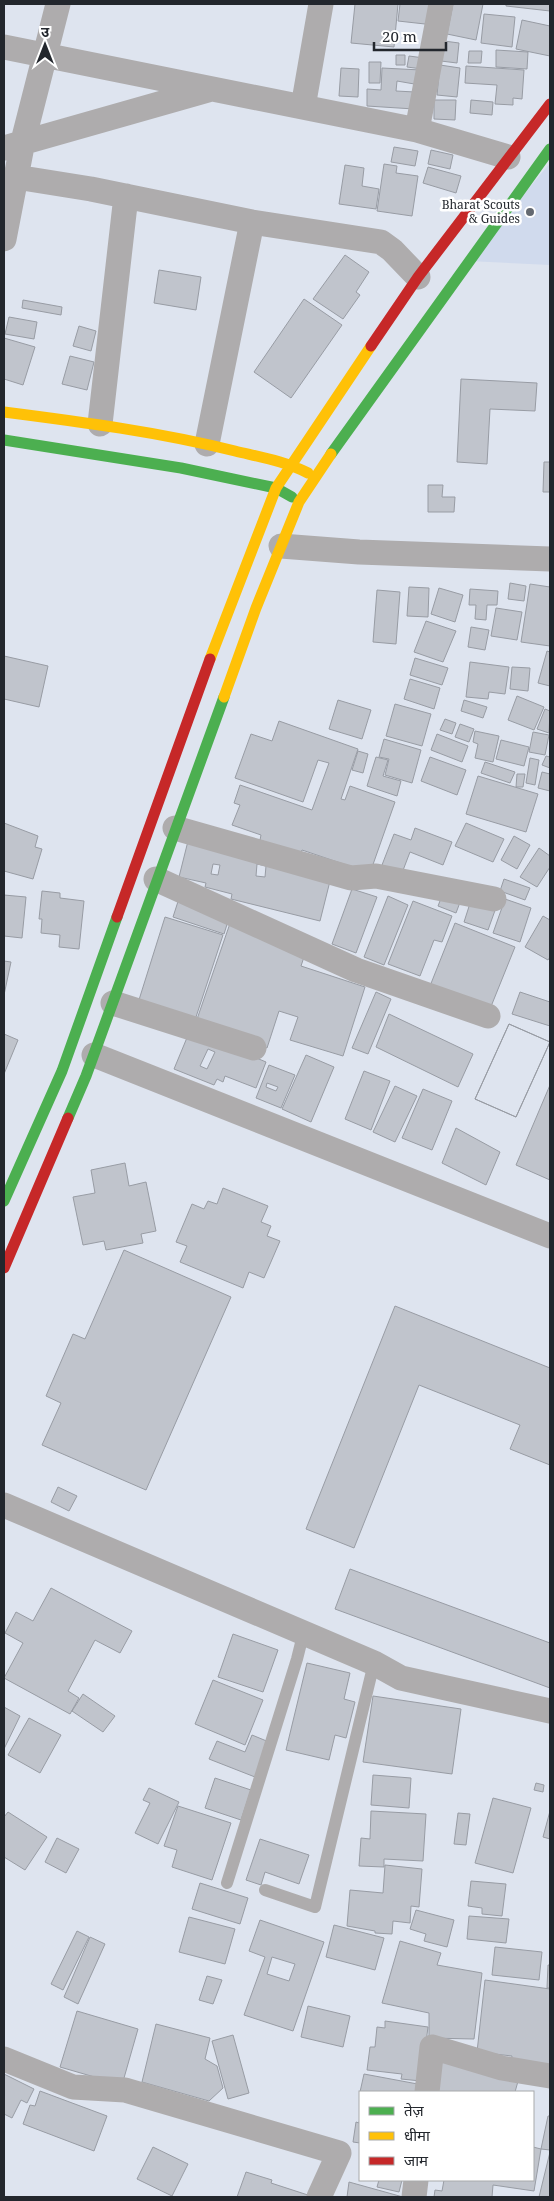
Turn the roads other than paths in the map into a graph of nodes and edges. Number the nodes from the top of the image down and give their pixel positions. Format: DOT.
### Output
graph roads {
  1 [pos="58,4"];
  2 [pos="321,4"];
  3 [pos="441,4"];
  4 [pos="4,47"];
  5 [pos="45,54"];
  6 [pos="211,89"];
  7 [pos="550,104"];
  8 [pos="303,107"];
  9 [pos="417,130"];
  10 [pos="14,145"];
  11 [pos="550,149"];
  12 [pos="508,157"];
  13 [pos="16,177"];
  14 [pos="126,196"];
  15 [pos="7,213"];
  16 [pos="252,222"];
  17 [pos="4,238"];
  18 [pos="418,277"];
  19 [pos="4,412"];
  20 [pos="100,424"];
  21 [pos="4,440"];
  22 [pos="207,444"];
  23 [pos="292,465"];
  24 [pos="314,476"];
  25 [pos="276,488"];
  26 [pos="299,502"];
  27 [pos="281,546"];
  28 [pos="550,559"];
  29 [pos="175,828"];
  30 [pos="156,879"];
  31 [pos="494,899"];
  32 [pos="113,1003"];
  33 [pos="488,1016"];
  34 [pos="254,1048"];
  35 [pos="94,1055"];
  36 [pos="4,1201"];
  37 [pos="550,1236"];
  38 [pos="4,1268"];
  39 [pos="4,1505"];
  40 [pos="303,1635"];
  41 [pos="374,1663"];
  42 [pos="550,1711"];
  43 [pos="227,1883"];
  44 [pos="265,1890"];
  45 [pos="4,2059"];
  46 [pos="550,2076"];
  47 [pos="427,2091"];
  48 [pos="416,2181"];
  49 [pos="319,2197"];
  50 [pos="414,2197"];
  1 -- 5 [label="street"];
  2 -- 8 [label="street"];
  3 -- 9 [label="street"];
  4 -- 5 [label="street"];
  5 -- 6 [label="street"];
  5 -- 10 [label="street"];
  6 -- 8 [label="street"];
  6 -- 10 [label="street"];
  7 -- 12 [label="main road"];
  8 -- 9 [label="street"];
  9 -- 12 [label="street"];
  10 -- 13 [label="street"];
  11 -- 24 [label="main road"];
  12 -- 18 [label="main road"];
  13 -- 14 [label="street"];
  13 -- 15 [label="street"];
  14 -- 16 [label="street"];
  14 -- 20 [label="street"];
  15 -- 17 [label="street"];
  16 -- 18 [label="street"];
  16 -- 22 [label="street"];
  18 -- 23 [label="main road"];
  19 -- 20 [label="main road"];
  20 -- 22 [label="main road"];
  21 -- 25 [label="main road"];
  22 -- 23 [label="main road"];
  23 -- 24 [label="main road"];
  23 -- 25 [label="main road"];
  24 -- 26 [label="main road"];
  25 -- 26 [label="main road"];
  25 -- 36 [label="main road"];
  26 -- 27 [label="main road"];
  27 -- 28 [label="street"];
  27 -- 29 [label="main road"];
  29 -- 30 [label="main road"];
  29 -- 31 [label="street"];
  30 -- 32 [label="main road"];
  30 -- 33 [label="street"];
  32 -- 34 [label="street"];
  32 -- 35 [label="main road"];
  35 -- 37 [label="street"];
  35 -- 38 [label="main road"];
  39 -- 40 [label="street"];
  40 -- 41 [label="street"];
  40 -- 43 [label="lane"];
  41 -- 42 [label="street"];
  41 -- 44 [label="lane"];
  45 -- 49 [label="street"];
  46 -- 47 [label="street"];
  48 -- 50 [label="street"];
}
